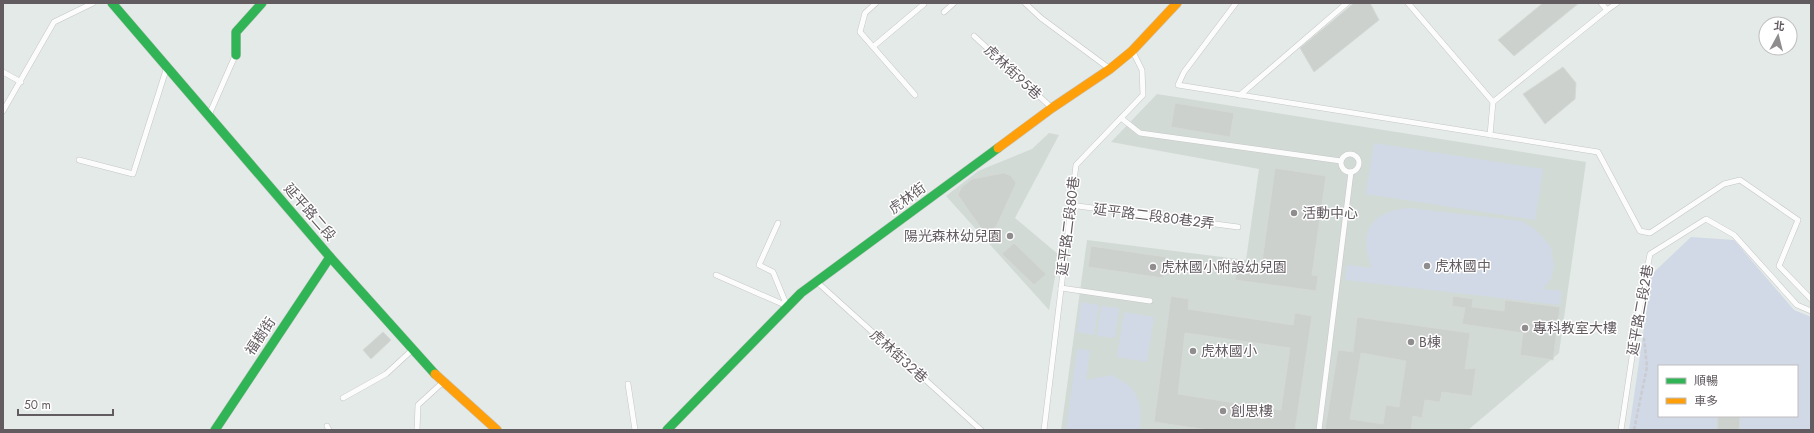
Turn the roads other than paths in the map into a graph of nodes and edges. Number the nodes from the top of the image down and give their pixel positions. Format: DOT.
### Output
graph roads {
  1 [pos="93,3"];
  2 [pos="112,3"];
  3 [pos="262,3"];
  4 [pos="876,3"];
  5 [pos="954,3"];
  6 [pos="1025,3"];
  7 [pos="1177,3"];
  8 [pos="1236,3"];
  9 [pos="1347,3"];
  10 [pos="1408,3"];
  11 [pos="1601,3"];
  12 [pos="1617,3"];
  13 [pos="924,4"];
  14 [pos="1607,10"];
  15 [pos="944,12"];
  16 [pos="974,36"];
  17 [pos="874,46"];
  18 [pos="1132,51"];
  19 [pos="236,55"];
  20 [pos="167,67"];
  21 [pos="1110,69"];
  22 [pos="3,72"];
  23 [pos="21,82"];
  24 [pos="915,95"];
  25 [pos="1240,95"];
  26 [pos="1493,102"];
  27 [pos="1052,108"];
  28 [pos="3,111"];
  29 [pos="208,116"];
  30 [pos="1121,118"];
  31 [pos="1490,135"];
  32 [pos="79,160"];
  33 [pos="1341,161"];
  34 [pos="1351,172"];
  35 [pos="1070,205"];
  36 [pos="778,223"];
  37 [pos="1238,227"];
  38 [pos="330,257"];
  39 [pos="716,275"];
  40 [pos="817,282"];
  41 [pos="1061,288"];
  42 [pos="1811,299"];
  43 [pos="1150,301"];
  44 [pos="788,307"];
  45 [pos="1811,311"];
  46 [pos="412,350"];
  47 [pos="443,382"];
  48 [pos="628,384"];
  49 [pos="343,398"];
  50 [pos="215,430"];
  51 [pos="417,430"];
  52 [pos="497,430"];
  53 [pos="635,430"];
  54 [pos="667,430"];
  55 [pos="981,430"];
  56 [pos="1044,430"];
  57 [pos="1320,430"];
  58 [pos="1622,430"];
  1 -- 23 [label="lane"];
  2 -- 20 [label="street, 延平路二段"];
  3 -- 19 [label="street"];
  4 -- 17 [label="lane"];
  5 -- 15 [label="lane"];
  6 -- 21 [label="lane"];
  7 -- 18 [label="street, 虎林街"];
  8 -- 25 [label="lane"];
  9 -- 25 [label="lane"];
  10 -- 26 [label="lane"];
  11 -- 14 [label="lane"];
  12 -- 14 [label="lane"];
  13 -- 17 [label="lane"];
  14 -- 26 [label="lane"];
  16 -- 27 [label="lane, 虎林街95巷"];
  17 -- 24 [label="lane"];
  18 -- 21 [label="street, 虎林街"];
  18 -- 30 [label="lane, 延平路二段80巷"];
  19 -- 29 [label="lane"];
  20 -- 29 [label="street, 延平路二段"];
  20 -- 32 [label="lane"];
  21 -- 27 [label="street, 虎林街"];
  22 -- 23 [label="lane"];
  23 -- 28 [label="lane"];
  25 -- 31 [label="lane"];
  26 -- 31 [label="lane"];
  27 -- 40 [label="street, 虎林街"];
  29 -- 38 [label="street, 延平路二段"];
  30 -- 33 [label="lane"];
  30 -- 35 [label="lane, 延平路二段80巷"];
  31 -- 42 [label="lane"];
  33 -- 34 [label="lane"];
  33 -- 34 [label="lane"];
  34 -- 57 [label="lane"];
  35 -- 37 [label="lane, 延平路二段80巷2弄"];
  35 -- 41 [label="lane, 延平路二段80巷"];
  36 -- 44 [label="lane"];
  38 -- 46 [label="street, 延平路二段"];
  38 -- 50 [label="street, 福樹街"];
  39 -- 44 [label="lane"];
  40 -- 44 [label="street, 虎林街"];
  40 -- 55 [label="lane, 虎林街32巷"];
  41 -- 43 [label="lane"];
  41 -- 56 [label="lane, 延平路二段80巷"];
  44 -- 54 [label="street, 虎林街"];
  45 -- 58 [label="lane, 延平路二段2巷"];
  46 -- 47 [label="street, 延平路二段"];
  46 -- 49 [label="lane"];
  47 -- 51 [label="lane"];
  47 -- 52 [label="street, 延平路二段"];
  48 -- 53 [label="lane"];
}
